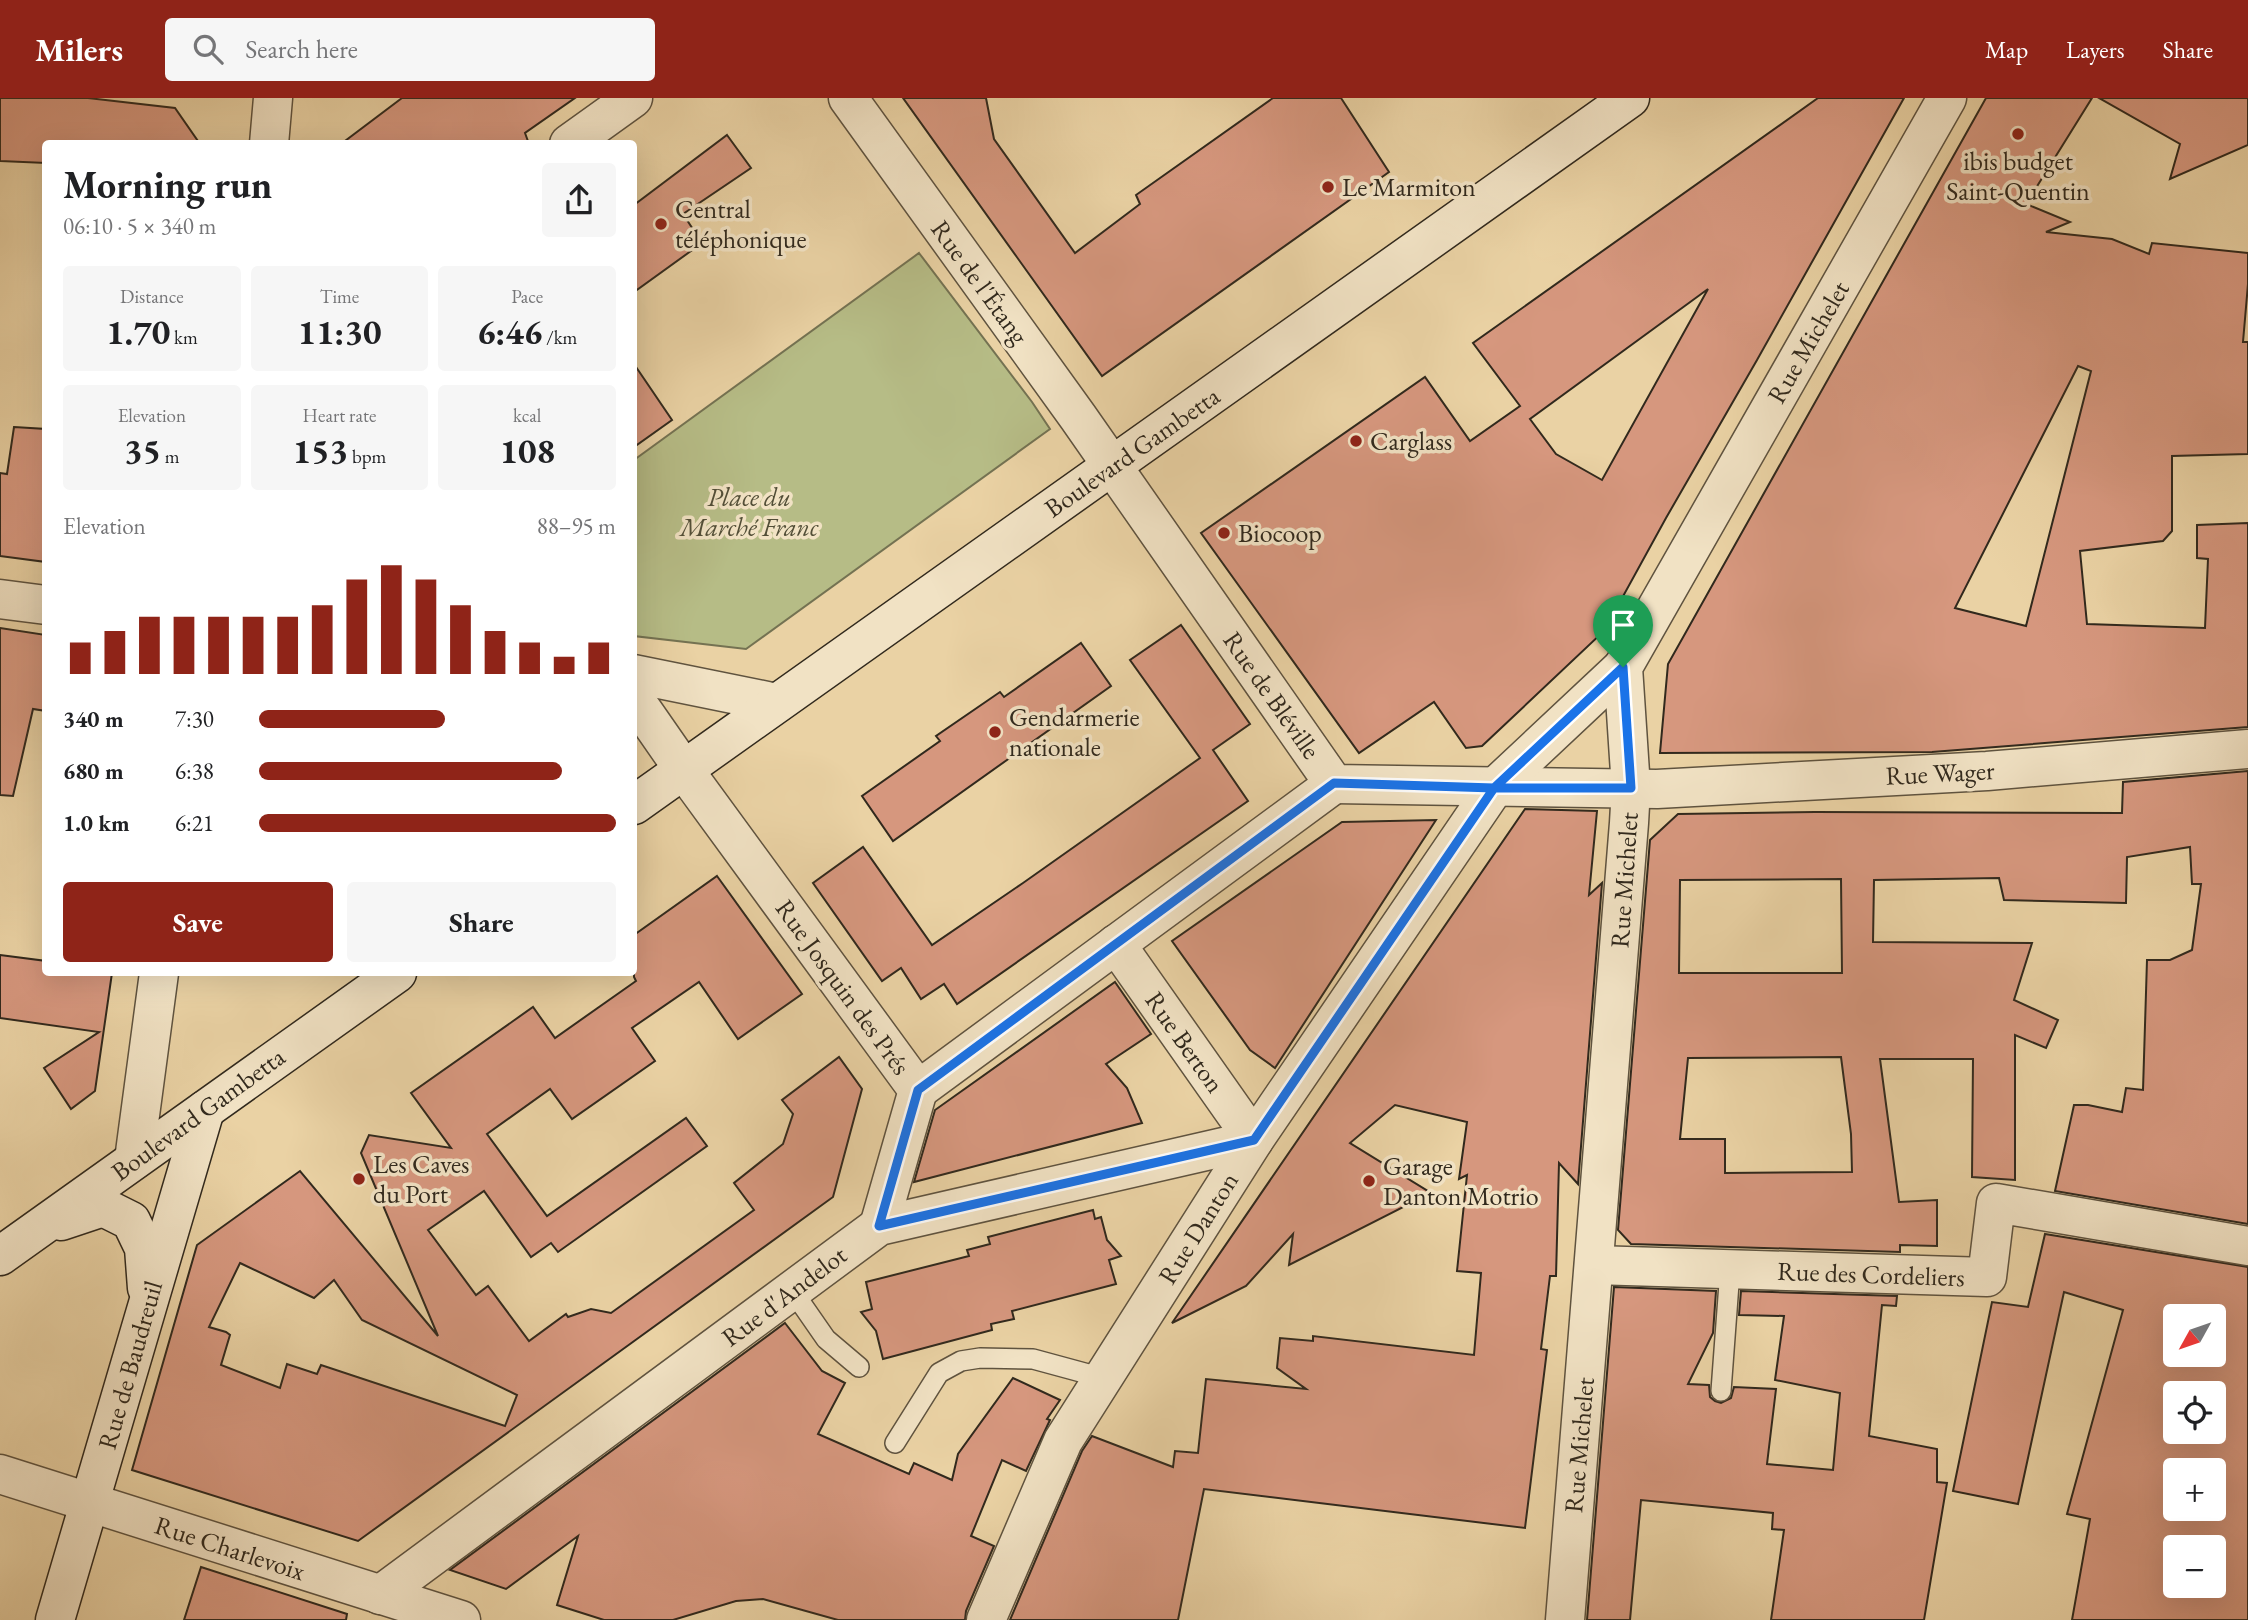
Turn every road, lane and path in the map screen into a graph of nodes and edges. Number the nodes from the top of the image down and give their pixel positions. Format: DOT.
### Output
graph roads {
  1 [pos="634,98"];
  2 [pos="848,98"];
  3 [pos="1630,98"];
  4 [pos="1947,98"];
  5 [pos="269,99"];
  6 [pos="269,140"];
  7 [pos="575,140"];
  8 [pos="1112,466"];
  9 [pos="0,599"];
  10 [pos="42,604"];
  11 [pos="1623,667"];
  12 [pos="637,675"];
  13 [pos="637,702"];
  14 [pos="778,703"];
  15 [pos="2248,749"];
  16 [pos="684,770"];
  17 [pos="1334,783"];
  18 [pos="1494,788"];
  19 [pos="1631,788"];
  20 [pos="637,803"];
  21 [pos="1116,944"];
  22 [pos="159,976"];
  23 [pos="393,976"];
  24 [pos="918,1090"];
  25 [pos="205,1110"];
  26 [pos="1254,1140"];
  27 [pos="134,1160"];
  28 [pos="42,1226"];
  29 [pos="879,1226"];
  30 [pos="2248,1246"];
  31 [pos="0,1256"];
  32 [pos="1594,1265"];
  33 [pos="1730,1270"];
  34 [pos="792,1290"];
  35 [pos="148,1304"];
  36 [pos="859,1367"];
  37 [pos="1103,1378"];
  38 [pos="1721,1391"];
  39 [pos="895,1443"];
  40 [pos="0,1474"];
  41 [pos="90,1503"];
  42 [pos="380,1595"];
  43 [pos="55,1620"];
  44 [pos="461,1620"];
  45 [pos="986,1620"];
  46 [pos="1565,1620"];
  1 -- 7 [label="street"];
  2 -- 8 [label="street, Rue de l'Étang"];
  3 -- 8 [label="street, Boulevard Gambetta"];
  4 -- 11 [label="street, Rue Michelet"];
  5 -- 6 [label="street"];
  8 -- 14 [label="street, Boulevard Gambetta"];
  8 -- 17 [label="street, Rue de Bléville"];
  9 -- 10 [label="street"];
  11 -- 18 [label="street, Rue Danton"];
  11 -- 19 [label="street, Rue Michelet"];
  12 -- 14 [label="street"];
  13 -- 16 [label="street, Rue Josquin des Prés"];
  14 -- 16 [label="street, Boulevard Gambetta"];
  15 -- 19 [label="street, Rue Wager"];
  16 -- 20 [label="street, Boulevard Gambetta"];
  16 -- 24 [label="street, Rue Josquin des Prés"];
  17 -- 18 [label="street, Rue de Bléville"];
  17 -- 21 [label="street"];
  18 -- 19 [label="street, Rue de Bléville"];
  18 -- 26 [label="street, Rue Danton"];
  19 -- 32 [label="street, Rue Michelet"];
  21 -- 24 [label="street"];
  21 -- 26 [label="street, Rue Berton"];
  22 -- 27 [label="street"];
  23 -- 25 [label="street, Boulevard Gambetta"];
  24 -- 29 [label="street, Rue Josquin des Prés"];
  25 -- 27 [label="street, Boulevard Gambetta"];
  25 -- 35 [label="street, Rue de Baudreuil"];
  26 -- 29 [label="street, Rue d'Andelot"];
  26 -- 37 [label="street, Rue Danton"];
  27 -- 28 [label="street, Boulevard Gambetta"];
  28 -- 31 [label="street, Boulevard Gambetta"];
  28 -- 35 [label="street"];
  29 -- 34 [label="street, Rue d'Andelot"];
  30 -- 33 [label="street, Rue des Cordeliers"];
  32 -- 33 [label="street, Rue des Cordeliers"];
  32 -- 46 [label="street, Rue Michelet"];
  33 -- 38 [label="lane"];
  34 -- 36 [label="lane"];
  34 -- 42 [label="street, Rue d'Andelot"];
  35 -- 41 [label="street, Rue de Baudreuil"];
  37 -- 39 [label="lane"];
  37 -- 45 [label="street, Rue Danton"];
  40 -- 41 [label="street, Rue Charlevoix"];
  41 -- 42 [label="street, Rue Charlevoix"];
  41 -- 43 [label="street, Rue de Baudreuil"];
  42 -- 44 [label="street, Rue Charlevoix"];
}
